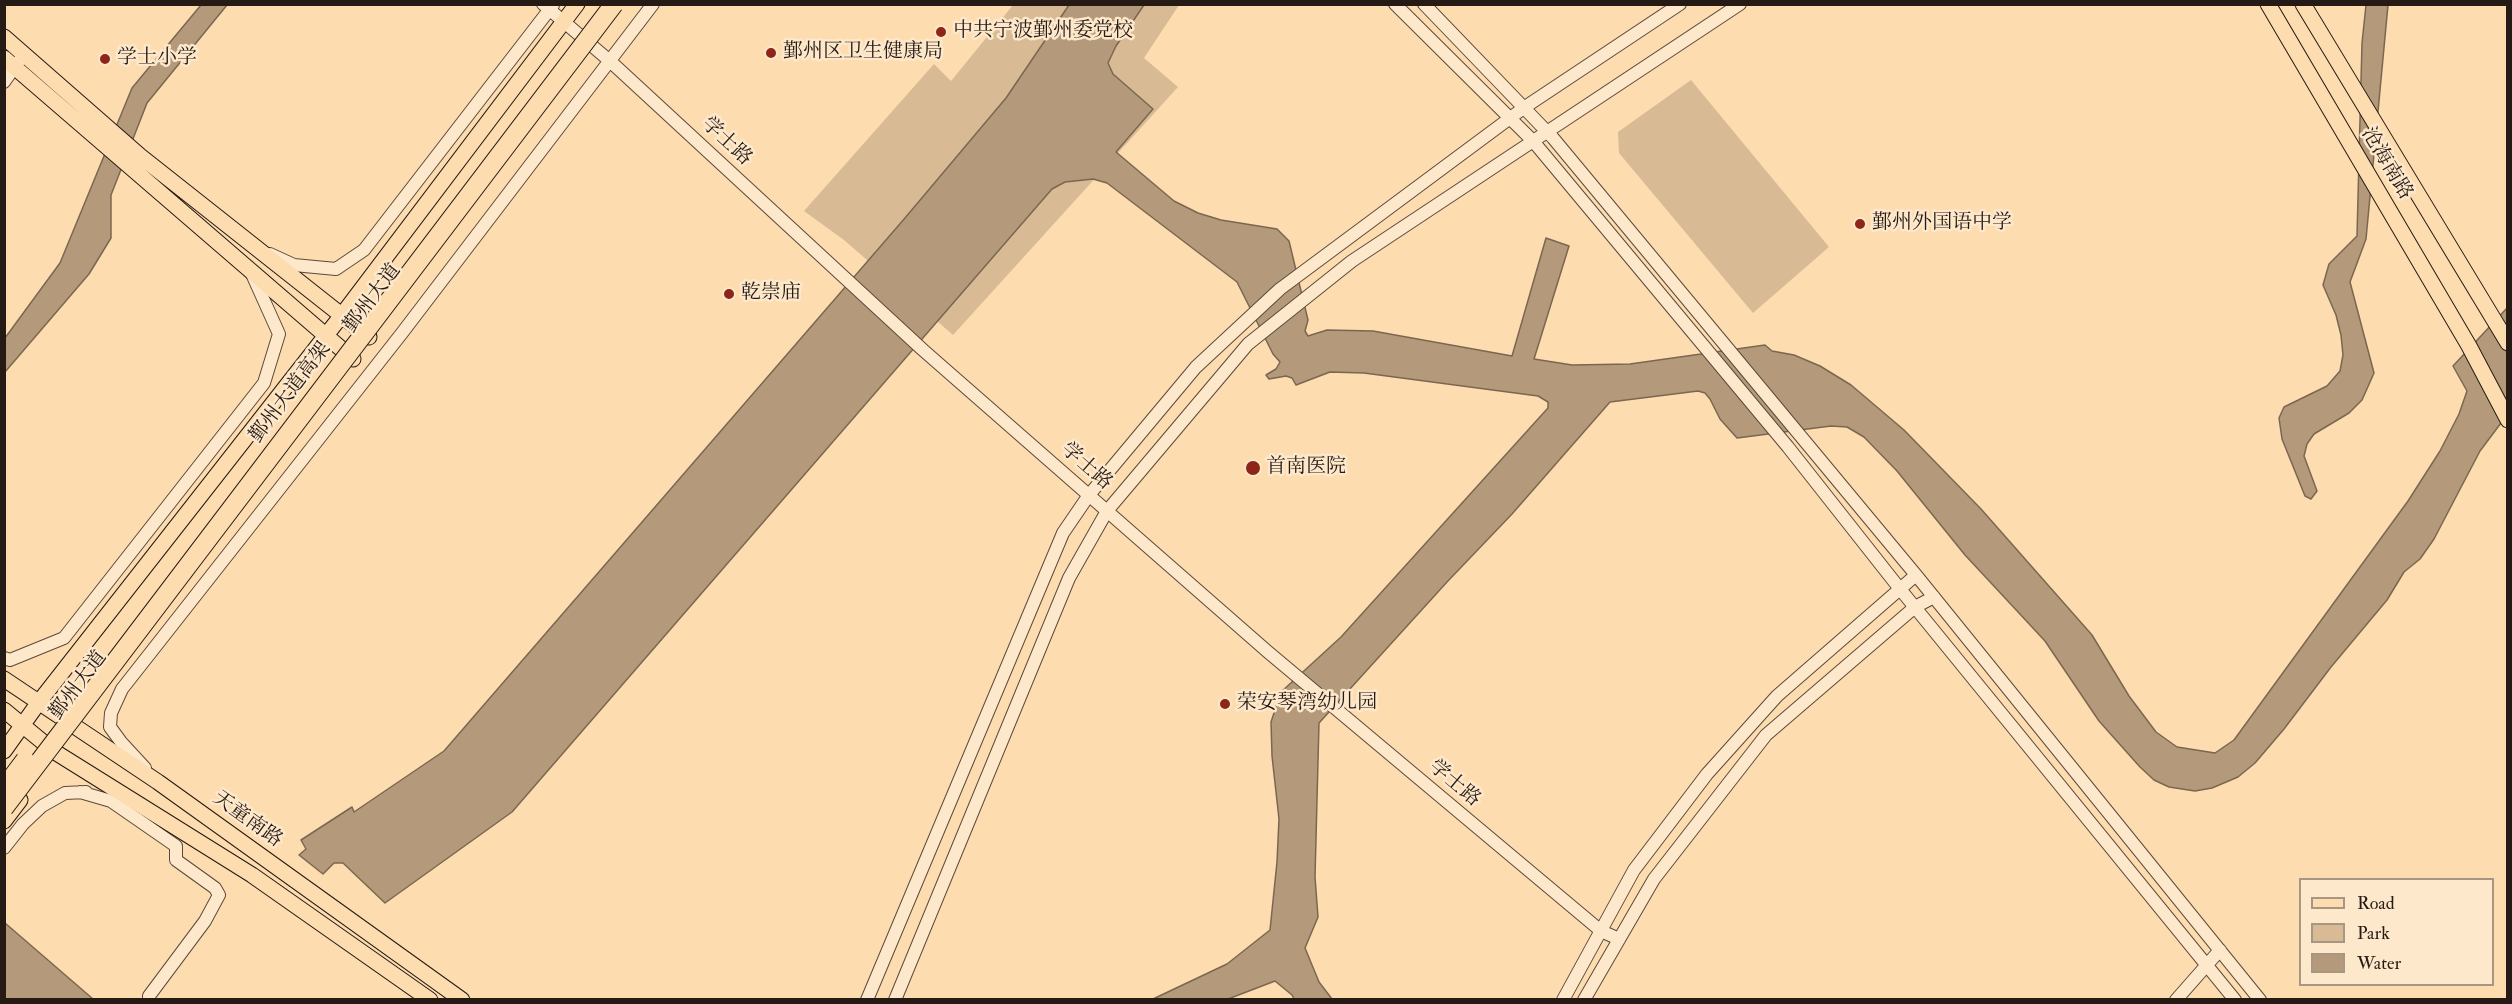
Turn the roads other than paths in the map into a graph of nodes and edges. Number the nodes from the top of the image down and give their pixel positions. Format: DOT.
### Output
graph roads {
  1 [pos="577,4"];
  2 [pos="600,4"];
  3 [pos="614,4"];
  4 [pos="625,4"];
  5 [pos="653,4"];
  6 [pos="1395,4"];
  7 [pos="1424,4"];
  8 [pos="1680,4"];
  9 [pos="1740,4"];
  10 [pos="2268,4"];
  11 [pos="2303,4"];
  12 [pos="548,6"];
  13 [pos="565,21"];
  14 [pos="4,37"];
  15 [pos="593,46"];
  16 [pos="24,54"];
  17 [pos="10,62"];
  18 [pos="611,62"];
  19 [pos="4,82"];
  20 [pos="1526,108"];
  21 [pos="1511,118"];
  22 [pos="1548,132"];
  23 [pos="1533,141"];
  24 [pos="255,246"];
  25 [pos="250,270"];
  26 [pos="342,315"];
  27 [pos="326,335"];
  28 [pos="369,337"];
  29 [pos="2508,343"];
  30 [pos="353,359"];
  31 [pos="2507,419"];
  32 [pos="1089,495"];
  33 [pos="1107,511"];
  34 [pos="1916,575"];
  35 [pos="1900,589"];
  36 [pos="1934,597"];
  37 [pos="1915,608"];
  38 [pos="4,658"];
  39 [pos="4,679"];
  40 [pos="39,702"];
  41 [pos="4,710"];
  42 [pos="23,726"];
  43 [pos="75,727"];
  44 [pos="4,752"];
  45 [pos="55,752"];
  46 [pos="158,782"];
  47 [pos="4,788"];
  48 [pos="80,792"];
  49 [pos="140,806"];
  50 [pos="4,808"];
  51 [pos="4,821"];
  52 [pos="4,848"];
  53 [pos="1601,932"];
  54 [pos="1619,939"];
  55 [pos="2220,950"];
  56 [pos="2206,965"];
  57 [pos="149,999"];
  58 [pos="430,999"];
  59 [pos="462,999"];
  60 [pos="867,999"];
  61 [pos="895,999"];
  62 [pos="1563,999"];
  63 [pos="1584,999"];
  64 [pos="2176,999"];
  65 [pos="2235,999"];
  66 [pos="2260,999"];
  1 -- 13 [label="main road, 鄞州大道"];
  2 -- 47 [label="highway, 鄞州大道高架, bridge"];
  3 -- 50 [label="highway, 鄞州大道高架, bridge"];
  4 -- 15 [label="main road, 鄞州大道"];
  5 -- 18 [label="street, 鄞州大道"];
  6 -- 21 [label="street"];
  7 -- 20 [label="street"];
  8 -- 20 [label="street"];
  9 -- 22 [label="street"];
  10 -- 31 [label="main road, 沧海南路"];
  11 -- 29 [label="main road, 沧海南路"];
  12 -- 13 [label="street, 学士路"];
  12 -- 24 [label="street, 鄞州大道"];
  13 -- 15 [label="street, 学士路"];
  13 -- 26 [label="main road, 鄞州大道"];
  14 -- 16 [label="main road"];
  15 -- 18 [label="street, 学士路"];
  15 -- 28 [label="main road, 鄞州大道"];
  16 -- 17 [label="street"];
  16 -- 24 [label="main road"];
  17 -- 19 [label="street"];
  17 -- 25 [label="main road"];
  18 -- 32 [label="street, 学士路"];
  18 -- 46 [label="street, 鄞州大道"];
  20 -- 21 [label="street"];
  20 -- 22 [label="street"];
  21 -- 23 [label="street"];
  21 -- 32 [label="street"];
  22 -- 23 [label="street"];
  22 -- 34 [label="street"];
  23 -- 33 [label="street"];
  23 -- 35 [label="street"];
  24 -- 26 [label="main road"];
  25 -- 27 [label="main road"];
  25 -- 38 [label="street"];
  26 -- 27 [label="main road, 鄞州大道"];
  26 -- 28 [label="main road"];
  27 -- 30 [label="main road"];
  27 -- 40 [label="main road, 鄞州大道"];
  28 -- 30 [label="main road, 鄞州大道"];
  30 -- 43 [label="main road, 鄞州大道"];
  32 -- 33 [label="street, 学士路"];
  32 -- 60 [label="street"];
  33 -- 53 [label="street, 学士路"];
  33 -- 61 [label="street"];
  34 -- 35 [label="street"];
  34 -- 36 [label="street"];
  35 -- 37 [label="street"];
  35 -- 53 [label="street"];
  36 -- 37 [label="street"];
  36 -- 55 [label="street"];
  37 -- 54 [label="street"];
  37 -- 56 [label="street"];
  39 -- 40 [label="main road, 天童南路"];
  40 -- 42 [label="main road, 鄞州大道"];
  40 -- 43 [label="main road, 天童南路"];
  41 -- 42 [label="main road"];
  42 -- 44 [label="main road, 鄞州大道"];
  42 -- 45 [label="main road"];
  43 -- 45 [label="main road, 鄞州大道"];
  43 -- 46 [label="main road, 天童南路"];
  45 -- 49 [label="main road"];
  45 -- 51 [label="main road, 鄞州大道"];
  46 -- 59 [label="main road, 天童南路"];
  48 -- 49 [label="street"];
  48 -- 52 [label="street"];
  48 -- 57 [label="street"];
  49 -- 58 [label="main road"];
  53 -- 54 [label="street, 学士路"];
  53 -- 62 [label="street"];
  54 -- 63 [label="street"];
  55 -- 56 [label="street"];
  55 -- 66 [label="street"];
  56 -- 64 [label="street"];
  56 -- 65 [label="street"];
}
